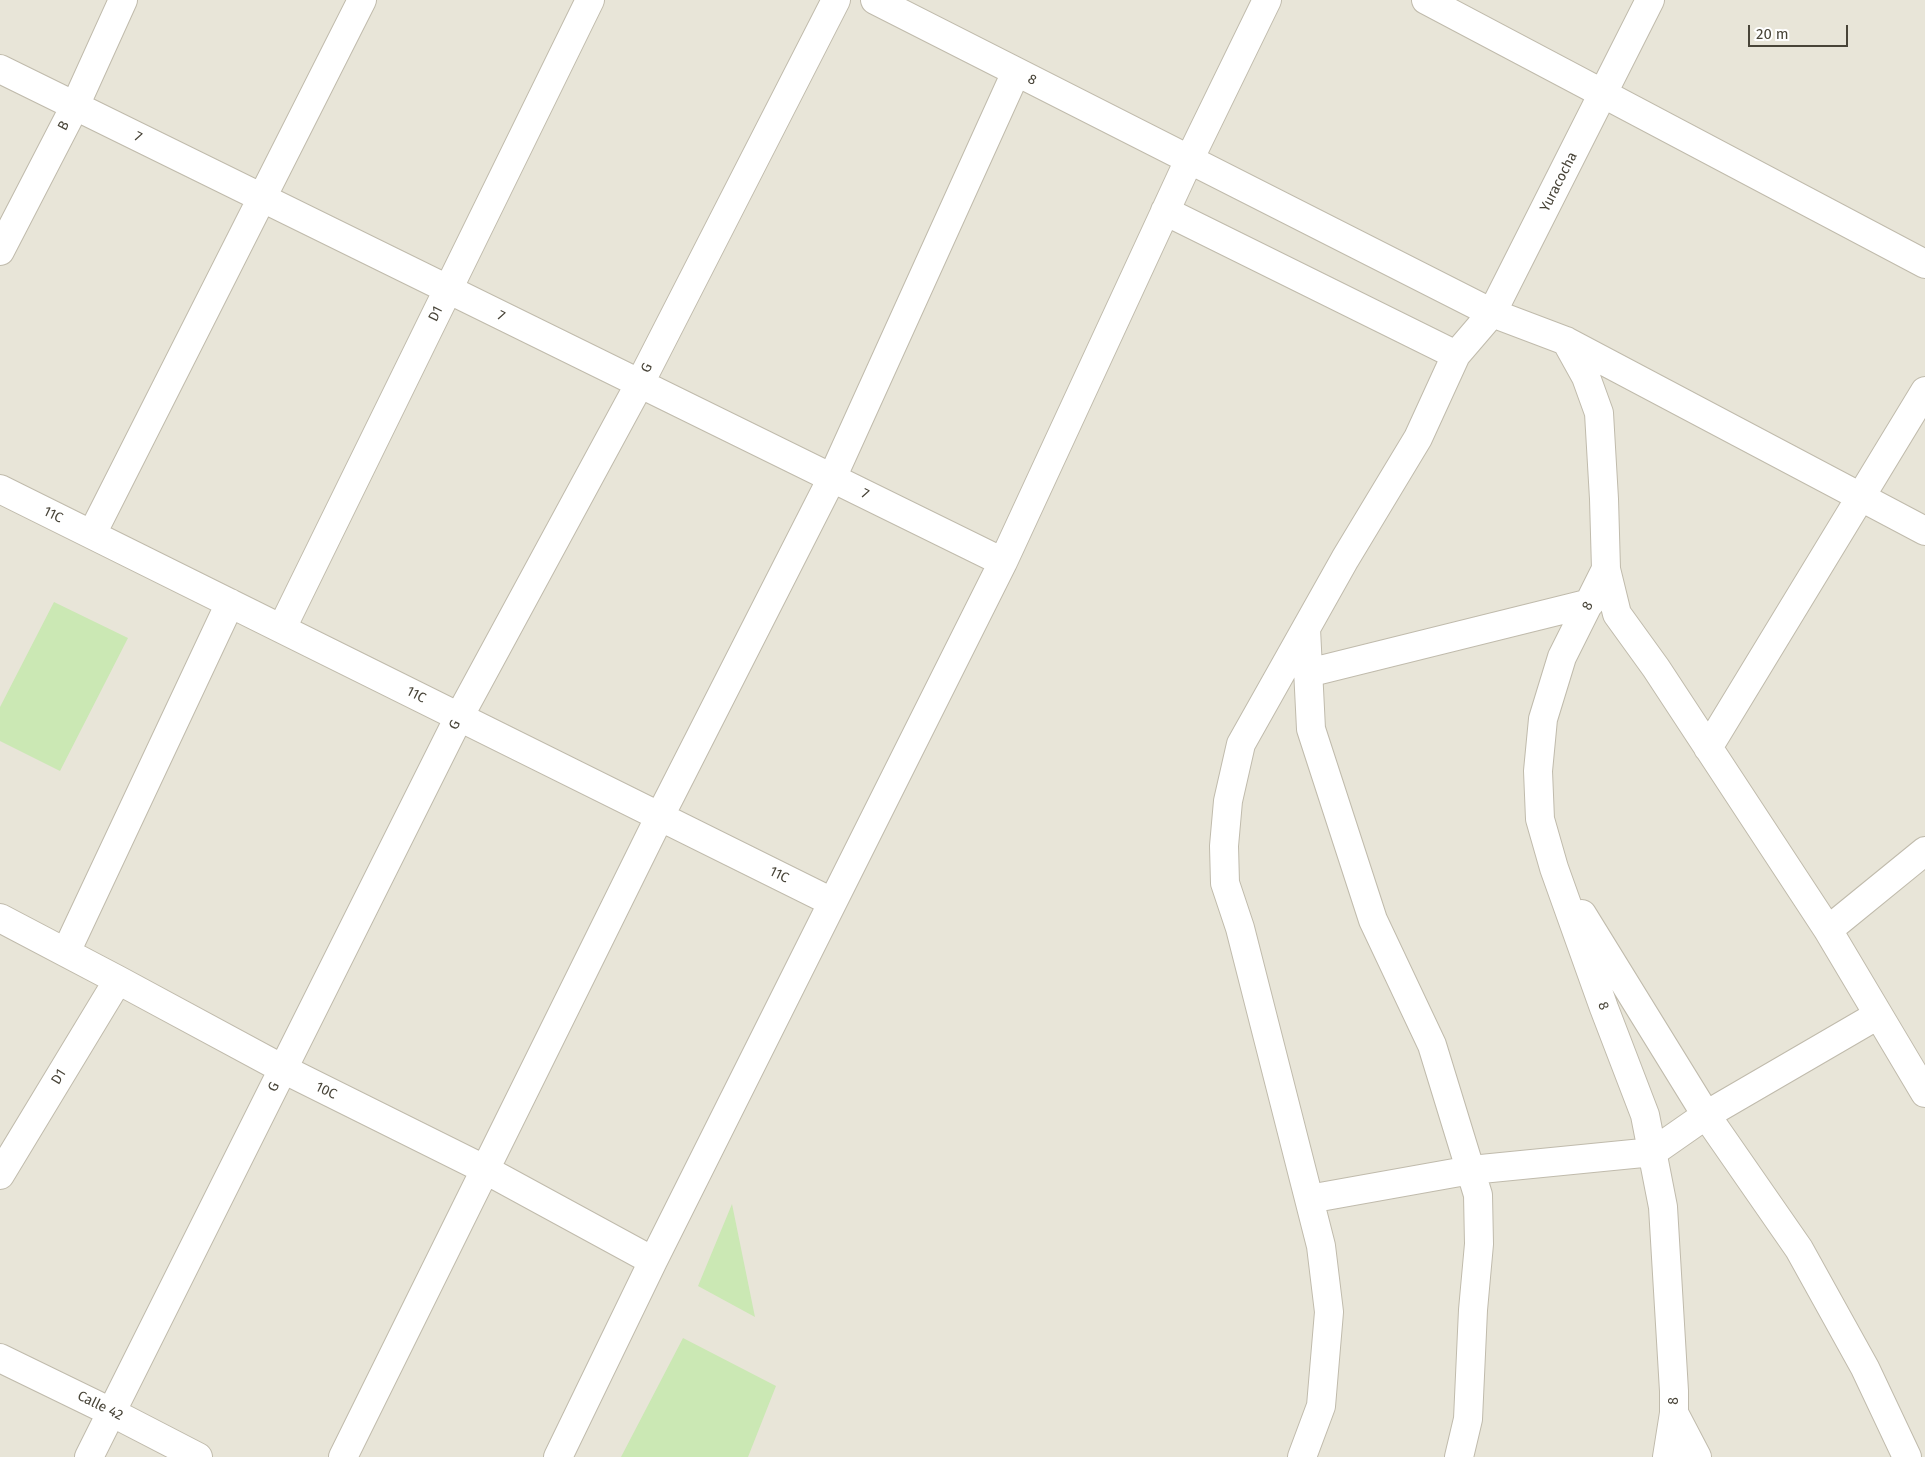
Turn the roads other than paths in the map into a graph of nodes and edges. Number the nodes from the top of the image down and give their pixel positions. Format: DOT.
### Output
graph roads {
  1 [pos="123,0"];
  2 [pos="362,0"];
  3 [pos="590,0"];
  4 [pos="836,0"];
  5 [pos="875,0"];
  6 [pos="1267,0"];
  7 [pos="1426,0"];
  8 [pos="1650,0"];
  9 [pos="0,69"];
  10 [pos="1016,72"];
  11 [pos="1604,94"];
  12 [pos="75,106"];
  13 [pos="1189,160"];
  14 [pos="262,198"];
  15 [pos="1165,211"];
  16 [pos="0,251"];
  17 [pos="1925,264"];
  18 [pos="448,289"];
  19 [pos="1492,313"];
  20 [pos="1566,341"];
  21 [pos="1456,355"];
  22 [pos="640,383"];
  23 [pos="1925,391"];
  24 [pos="832,478"];
  25 [pos="0,489"];
  26 [pos="1861,497"];
  27 [pos="1925,531"];
  28 [pos="92,534"];
  29 [pos="1003,562"];
  30 [pos="1606,569"];
  31 [pos="230,603"];
  32 [pos="1590,603"];
  33 [pos="282,628"];
  34 [pos="1306,630"];
  35 [pos="1308,673"];
  36 [pos="459,717"];
  37 [pos="1708,748"];
  38 [pos="660,816"];
  39 [pos="1925,851"];
  40 [pos="1554,868"];
  41 [pos="832,902"];
  42 [pos="0,918"];
  43 [pos="1828,930"];
  44 [pos="66,952"];
  45 [pos="118,980"];
  46 [pos="1878,1015"];
  47 [pos="283,1069"];
  48 [pos="1925,1093"];
  49 [pos="1706,1115"];
  50 [pos="1652,1152"];
  51 [pos="484,1169"];
  52 [pos="1470,1170"];
  53 [pos="0,1175"];
  54 [pos="1310,1198"];
  55 [pos="654,1261"];
  56 [pos="0,1358"];
  57 [pos="111,1412"];
  58 [pos="1674,1413"];
  59 [pos="88,1457"];
  60 [pos="198,1457"];
  61 [pos="343,1457"];
  62 [pos="558,1457"];
  63 [pos="1302,1457"];
  64 [pos="1459,1457"];
  65 [pos="1667,1457"];
  66 [pos="1697,1457"];
  67 [pos="1907,1457"];
  1 -- 12 [label="street, B"];
  2 -- 14 [label="street"];
  3 -- 18 [label="street, D1"];
  4 -- 22 [label="street, G"];
  5 -- 10 [label="street, 8"];
  6 -- 13 [label="street"];
  7 -- 11 [label="street"];
  8 -- 11 [label="street, Yuracocha"];
  9 -- 12 [label="street, 7"];
  10 -- 13 [label="street, 8"];
  10 -- 24 [label="street"];
  11 -- 17 [label="street"];
  11 -- 19 [label="street, Yuracocha"];
  12 -- 14 [label="street, 7"];
  12 -- 16 [label="street, B"];
  13 -- 15 [label="street"];
  13 -- 19 [label="street, 8"];
  14 -- 18 [label="street, 7"];
  14 -- 28 [label="street"];
  15 -- 21 [label="street"];
  15 -- 29 [label="street"];
  18 -- 22 [label="street, 7"];
  18 -- 33 [label="street, D1"];
  19 -- 20 [label="street, 8"];
  19 -- 21 [label="street, Yuracocha"];
  20 -- 26 [label="street, 8"];
  20 -- 30 [label="street"];
  21 -- 34 [label="street, Yuracocha"];
  22 -- 24 [label="street, 7"];
  22 -- 36 [label="street, G"];
  23 -- 26 [label="street"];
  24 -- 29 [label="street, 7"];
  24 -- 38 [label="street"];
  25 -- 28 [label="street, 11C"];
  26 -- 27 [label="street, 8"];
  26 -- 37 [label="street"];
  28 -- 31 [label="street, 11C"];
  29 -- 41 [label="street"];
  30 -- 32 [label="street, 8"];
  30 -- 37 [label="street"];
  31 -- 33 [label="street, 11C"];
  31 -- 44 [label="street"];
  32 -- 35 [label="street"];
  32 -- 40 [label="street, 8"];
  33 -- 36 [label="street, 11C"];
  34 -- 35 [label="street"];
  34 -- 54 [label="street, Yuracocha"];
  35 -- 52 [label="street"];
  36 -- 38 [label="street, 11C"];
  36 -- 47 [label="street, G"];
  37 -- 43 [label="street"];
  38 -- 41 [label="street, 11C"];
  38 -- 51 [label="street"];
  39 -- 43 [label="street"];
  40 -- 49 [label="street"];
  40 -- 50 [label="street, 8"];
  41 -- 55 [label="street"];
  42 -- 44 [label="street, 10C"];
  43 -- 46 [label="street"];
  44 -- 45 [label="street, 10C"];
  45 -- 47 [label="street, 10C"];
  45 -- 53 [label="street, D1"];
  46 -- 48 [label="street"];
  46 -- 49 [label="street"];
  47 -- 51 [label="street, 10C"];
  47 -- 57 [label="street, G"];
  49 -- 50 [label="street"];
  49 -- 67 [label="street"];
  50 -- 52 [label="street"];
  50 -- 58 [label="street, 8"];
  51 -- 55 [label="street, 10C"];
  51 -- 61 [label="street"];
  52 -- 54 [label="street"];
  52 -- 64 [label="street"];
  54 -- 63 [label="street, Yuracocha"];
  55 -- 62 [label="street"];
  56 -- 57 [label="street, Calle 42"];
  57 -- 59 [label="street, G"];
  57 -- 60 [label="street, Calle 42"];
  58 -- 65 [label="street, 8"];
  58 -- 66 [label="street"];
}
